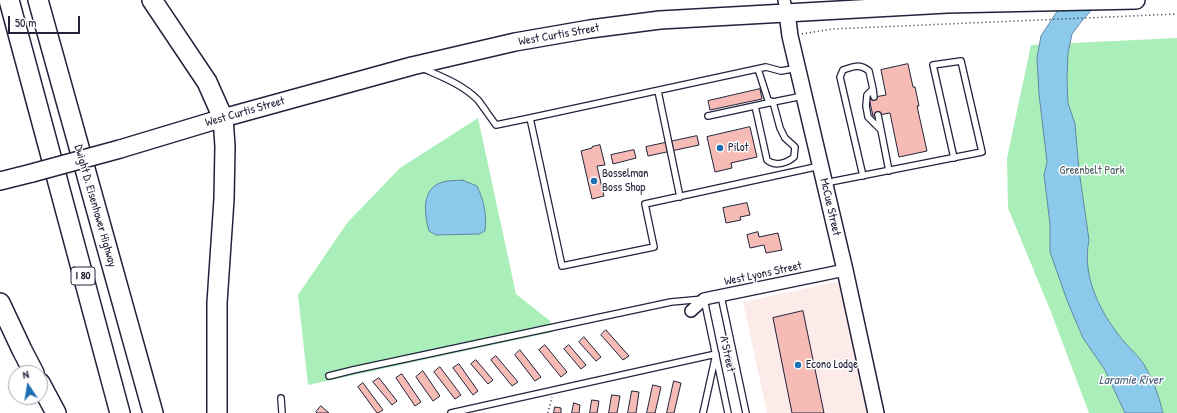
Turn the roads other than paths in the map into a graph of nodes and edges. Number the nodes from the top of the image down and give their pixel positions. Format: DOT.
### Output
graph roads {
  1 [pos="9,0"];
  2 [pos="38,0"];
  3 [pos="152,0"];
  4 [pos="1136,0"];
  5 [pos="786,7"];
  6 [pos="1131,8"];
  7 [pos="416,66"];
  8 [pos="799,68"];
  9 [pos="758,69"];
  10 [pos="873,90"];
  11 [pos="658,91"];
  12 [pos="805,95"];
  13 [pos="874,97"];
  14 [pos="774,102"];
  15 [pos="755,106"];
  16 [pos="708,116"];
  17 [pos="878,116"];
  18 [pos="223,118"];
  19 [pos="530,118"];
  20 [pos="881,130"];
  21 [pos="954,158"];
  22 [pos="820,166"];
  23 [pos="889,171"];
  24 [pos="863,176"];
  25 [pos="0,181"];
  26 [pos="824,184"];
  27 [pos="680,197"];
  28 [pos="845,270"];
  29 [pos="721,296"];
  30 [pos="704,300"];
  31 [pos="0,303"];
  32 [pos="691,311"];
  33 [pos="716,354"];
  34 [pos="30,365"];
  35 [pos="329,376"];
  36 [pos="48,398"];
  37 [pos="281,398"];
  38 [pos="56,413"];
  39 [pos="120,413"];
  40 [pos="153,413"];
  41 [pos="217,413"];
  42 [pos="282,413"];
  43 [pos="451,413"];
  44 [pos="702,413"];
  45 [pos="728,413"];
  46 [pos="746,413"];
  47 [pos="876,413"];
  1 -- 39 [label="highway, I 80"];
  2 -- 40 [label="highway, Dwight D. Eisenhower Highway / I 80"];
  3 -- 18 [label="highway"];
  4 -- 6 [label="main road, West Curtis Street"];
  5 -- 6 [label="main road, West Curtis Street"];
  5 -- 7 [label="main road, West Curtis Street"];
  5 -- 8 [label="main road, McCue Street"];
  7 -- 18 [label="main road, West Curtis Street"];
  7 -- 19 [label="lane"];
  8 -- 9 [label="lane"];
  8 -- 12 [label="main road, McCue Street"];
  9 -- 11 [label="lane"];
  9 -- 14 [label="lane"];
  10 -- 13 [label="lane"];
  10 -- 20 [label="lane"];
  10 -- 24 [label="lane"];
  11 -- 19 [label="lane"];
  11 -- 27 [label="lane"];
  12 -- 14 [label="lane"];
  12 -- 22 [label="main road, McCue Street"];
  14 -- 15 [label="lane"];
  14 -- 15 [label="lane"];
  15 -- 16 [label="lane"];
  17 -- 20 [label="lane"];
  18 -- 25 [label="main road, West Curtis Street, bridge"];
  18 -- 41 [label="highway"];
  19 -- 27 [label="lane"];
  20 -- 23 [label="lane"];
  21 -- 21 [label="lane"];
  21 -- 23 [label="lane"];
  22 -- 26 [label="main road, McCue Street"];
  22 -- 27 [label="lane"];
  23 -- 24 [label="lane"];
  24 -- 26 [label="lane"];
  26 -- 28 [label="main road, McCue Street"];
  28 -- 29 [label="street, West Lyons Street"];
  28 -- 47 [label="main road, McCue Street"];
  29 -- 30 [label="street, West Lyons Street"];
  29 -- 46 [label="lane"];
  30 -- 32 [label="street, West Lyons Street"];
  30 -- 33 [label="lane, A Street"];
  30 -- 35 [label="lane"];
  31 -- 34 [label="highway"];
  33 -- 43 [label="lane"];
  33 -- 44 [label="lane"];
  33 -- 45 [label="lane, A Street"];
  36 -- 38 [label="highway"];
  37 -- 42 [label="lane"];
}
